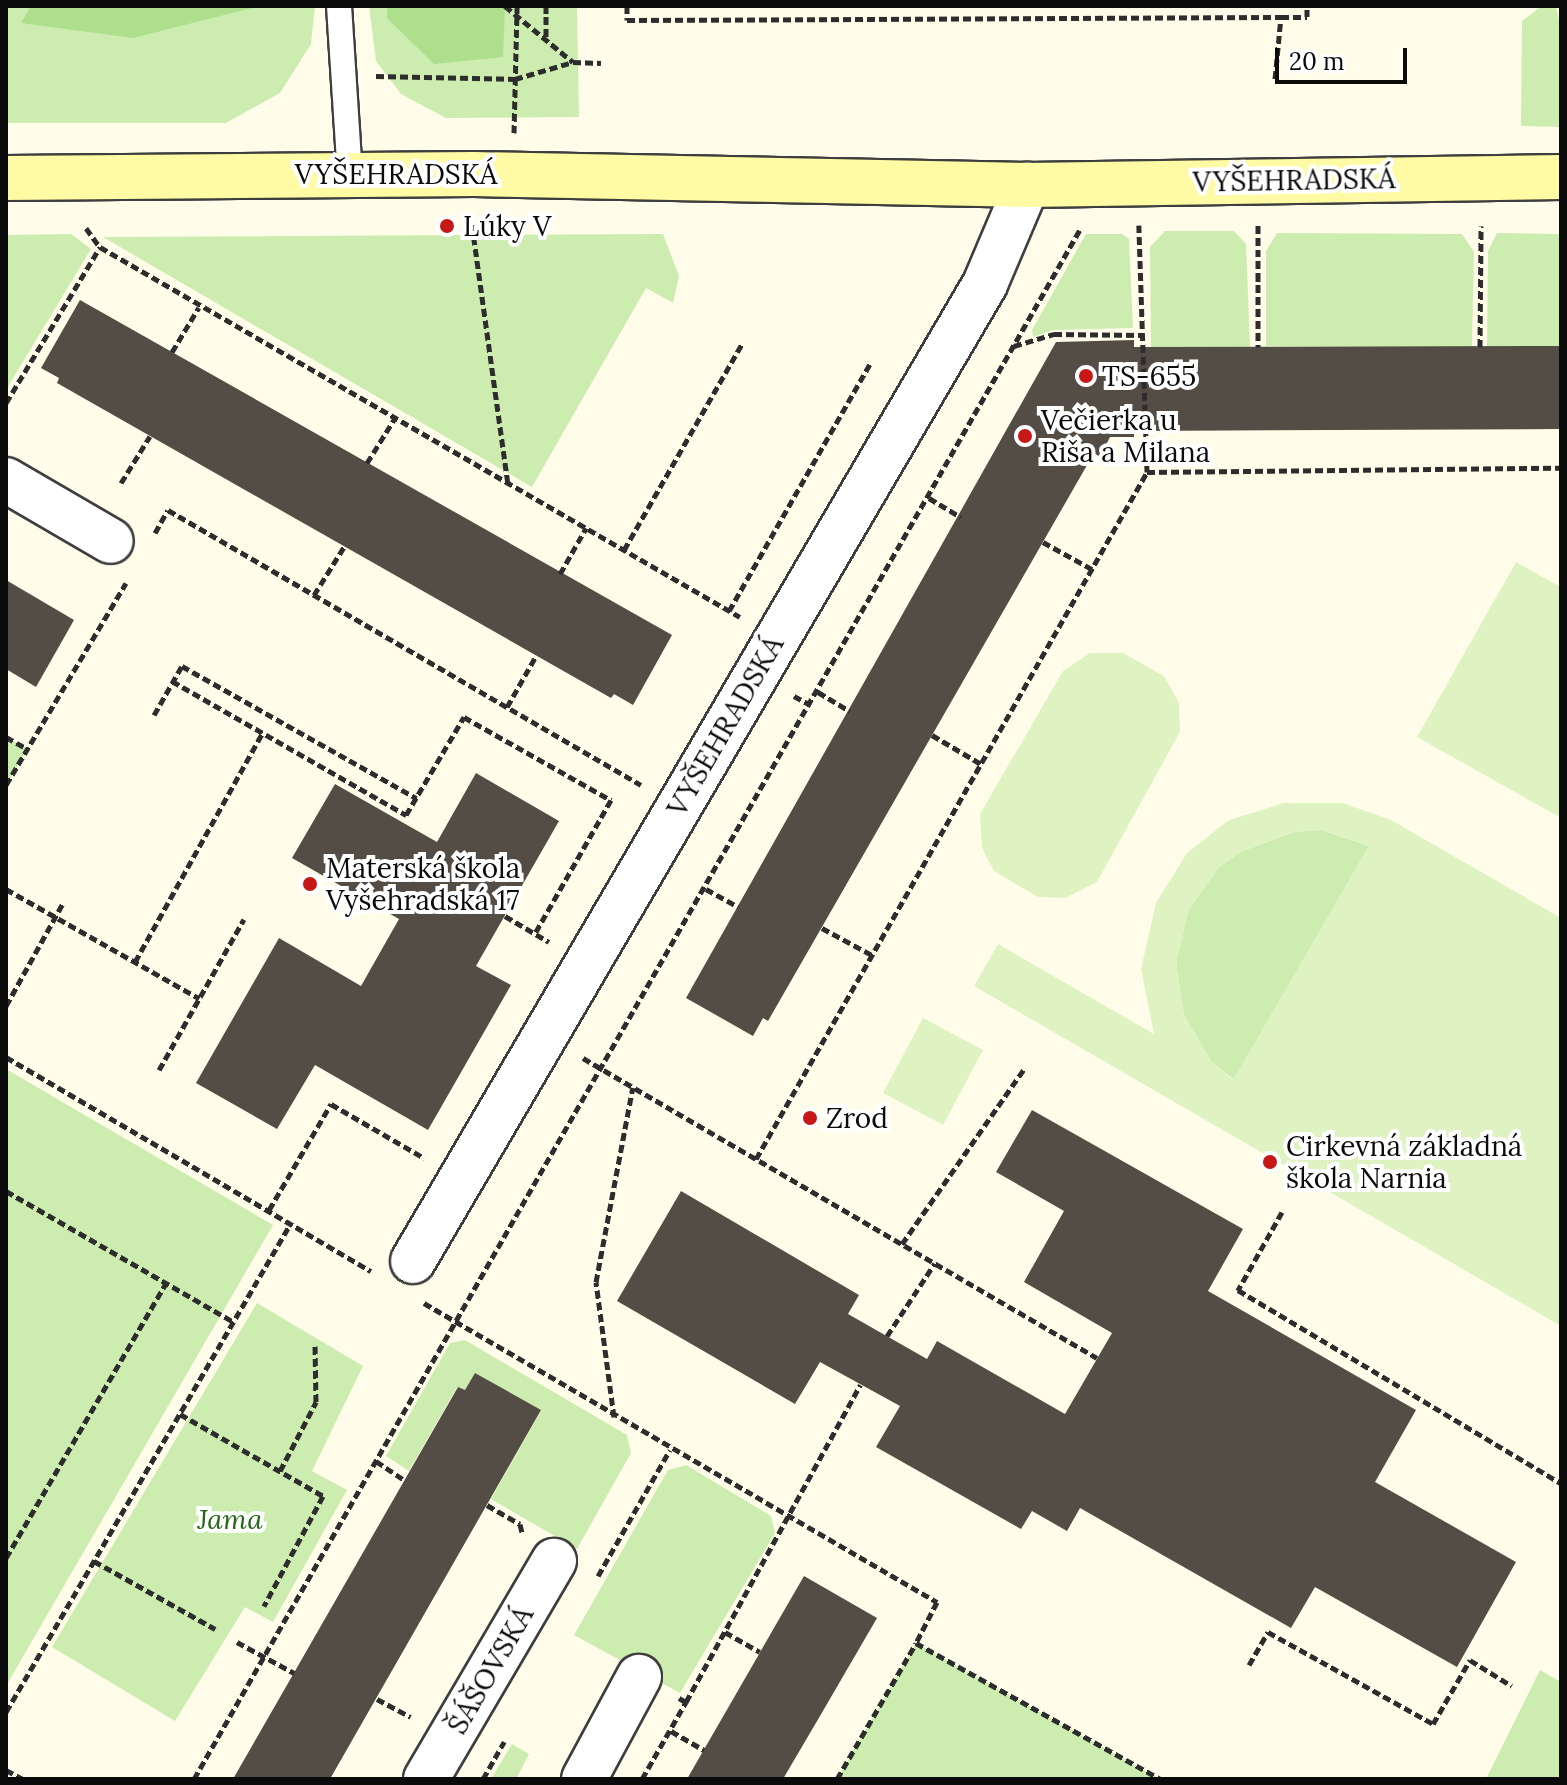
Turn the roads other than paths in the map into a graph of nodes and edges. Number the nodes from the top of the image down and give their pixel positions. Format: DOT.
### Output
graph roads {
  1 [pos="339,6"];
  2 [pos="350,174"];
  3 [pos="1561,177"];
  4 [pos="6,178"];
  5 [pos="1027,185"];
  6 [pos="6,480"];
  7 [pos="121,558"];
  8 [pos="400,1277"];
  9 [pos="539,1552"];
  10 [pos="639,1677"];
  11 [pos="426,1779"];
  12 [pos="584,1779"];
  1 -- 2 [label="lane"];
  2 -- 4 [label="street, VYŠEHRADSKÁ"];
  2 -- 5 [label="street, VYŠEHRADSKÁ"];
  3 -- 5 [label="street, VYŠEHRADSKÁ"];
  5 -- 8 [label="street, VYŠEHRADSKÁ"];
  6 -- 7 [label="street"];
  9 -- 11 [label="street, ŠÁŠOVSKÁ"];
  10 -- 12 [label="street"];
}
